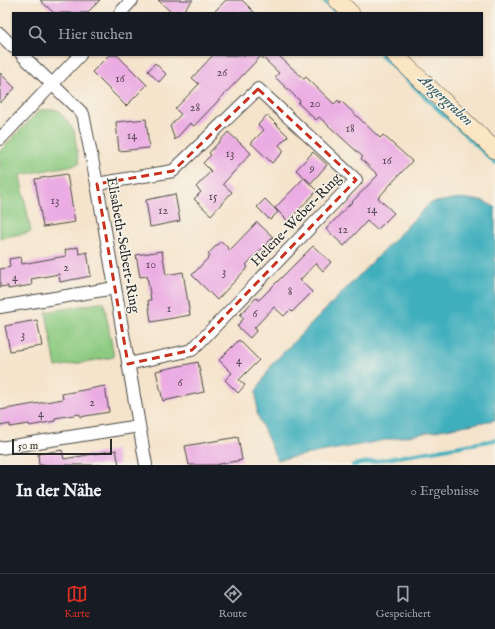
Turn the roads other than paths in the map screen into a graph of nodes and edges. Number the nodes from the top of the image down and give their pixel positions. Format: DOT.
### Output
graph roads {
  1 [pos="132,0"];
  2 [pos="338,0"];
  3 [pos="121,12"];
  4 [pos="350,12"];
  5 [pos="0,34"];
  6 [pos="12,46"];
  7 [pos="23,56"];
  8 [pos="79,56"];
  9 [pos="396,56"];
  10 [pos="53,84"];
  11 [pos="0,139"];
  12 [pos="495,150"];
  13 [pos="97,184"];
  14 [pos="115,288"];
  15 [pos="0,307"];
  16 [pos="128,364"];
  17 [pos="139,426"];
  18 [pos="0,448"];
  19 [pos="146,465"];
  1 -- 3 [label="street"];
  2 -- 4 [label="street"];
  5 -- 6 [label="street"];
  7 -- 10 [label="street, Elisabeth-Selbert-Ring"];
  8 -- 10 [label="street"];
  9 -- 12 [label="street"];
  10 -- 11 [label="street"];
  10 -- 13 [label="street, Elisabeth-Selbert-Ring"];
  13 -- 14 [label="street, Elisabeth-Selbert-Ring"];
  13 -- 16 [label="street, Helene-Weber-Ring"];
  14 -- 15 [label="street"];
  14 -- 16 [label="street, Elisabeth-Selbert-Ring"];
  16 -- 17 [label="street, Elisabeth-Selbert-Ring"];
  17 -- 18 [label="street"];
  17 -- 19 [label="street, Elisabeth-Selbert-Ring"];
}
